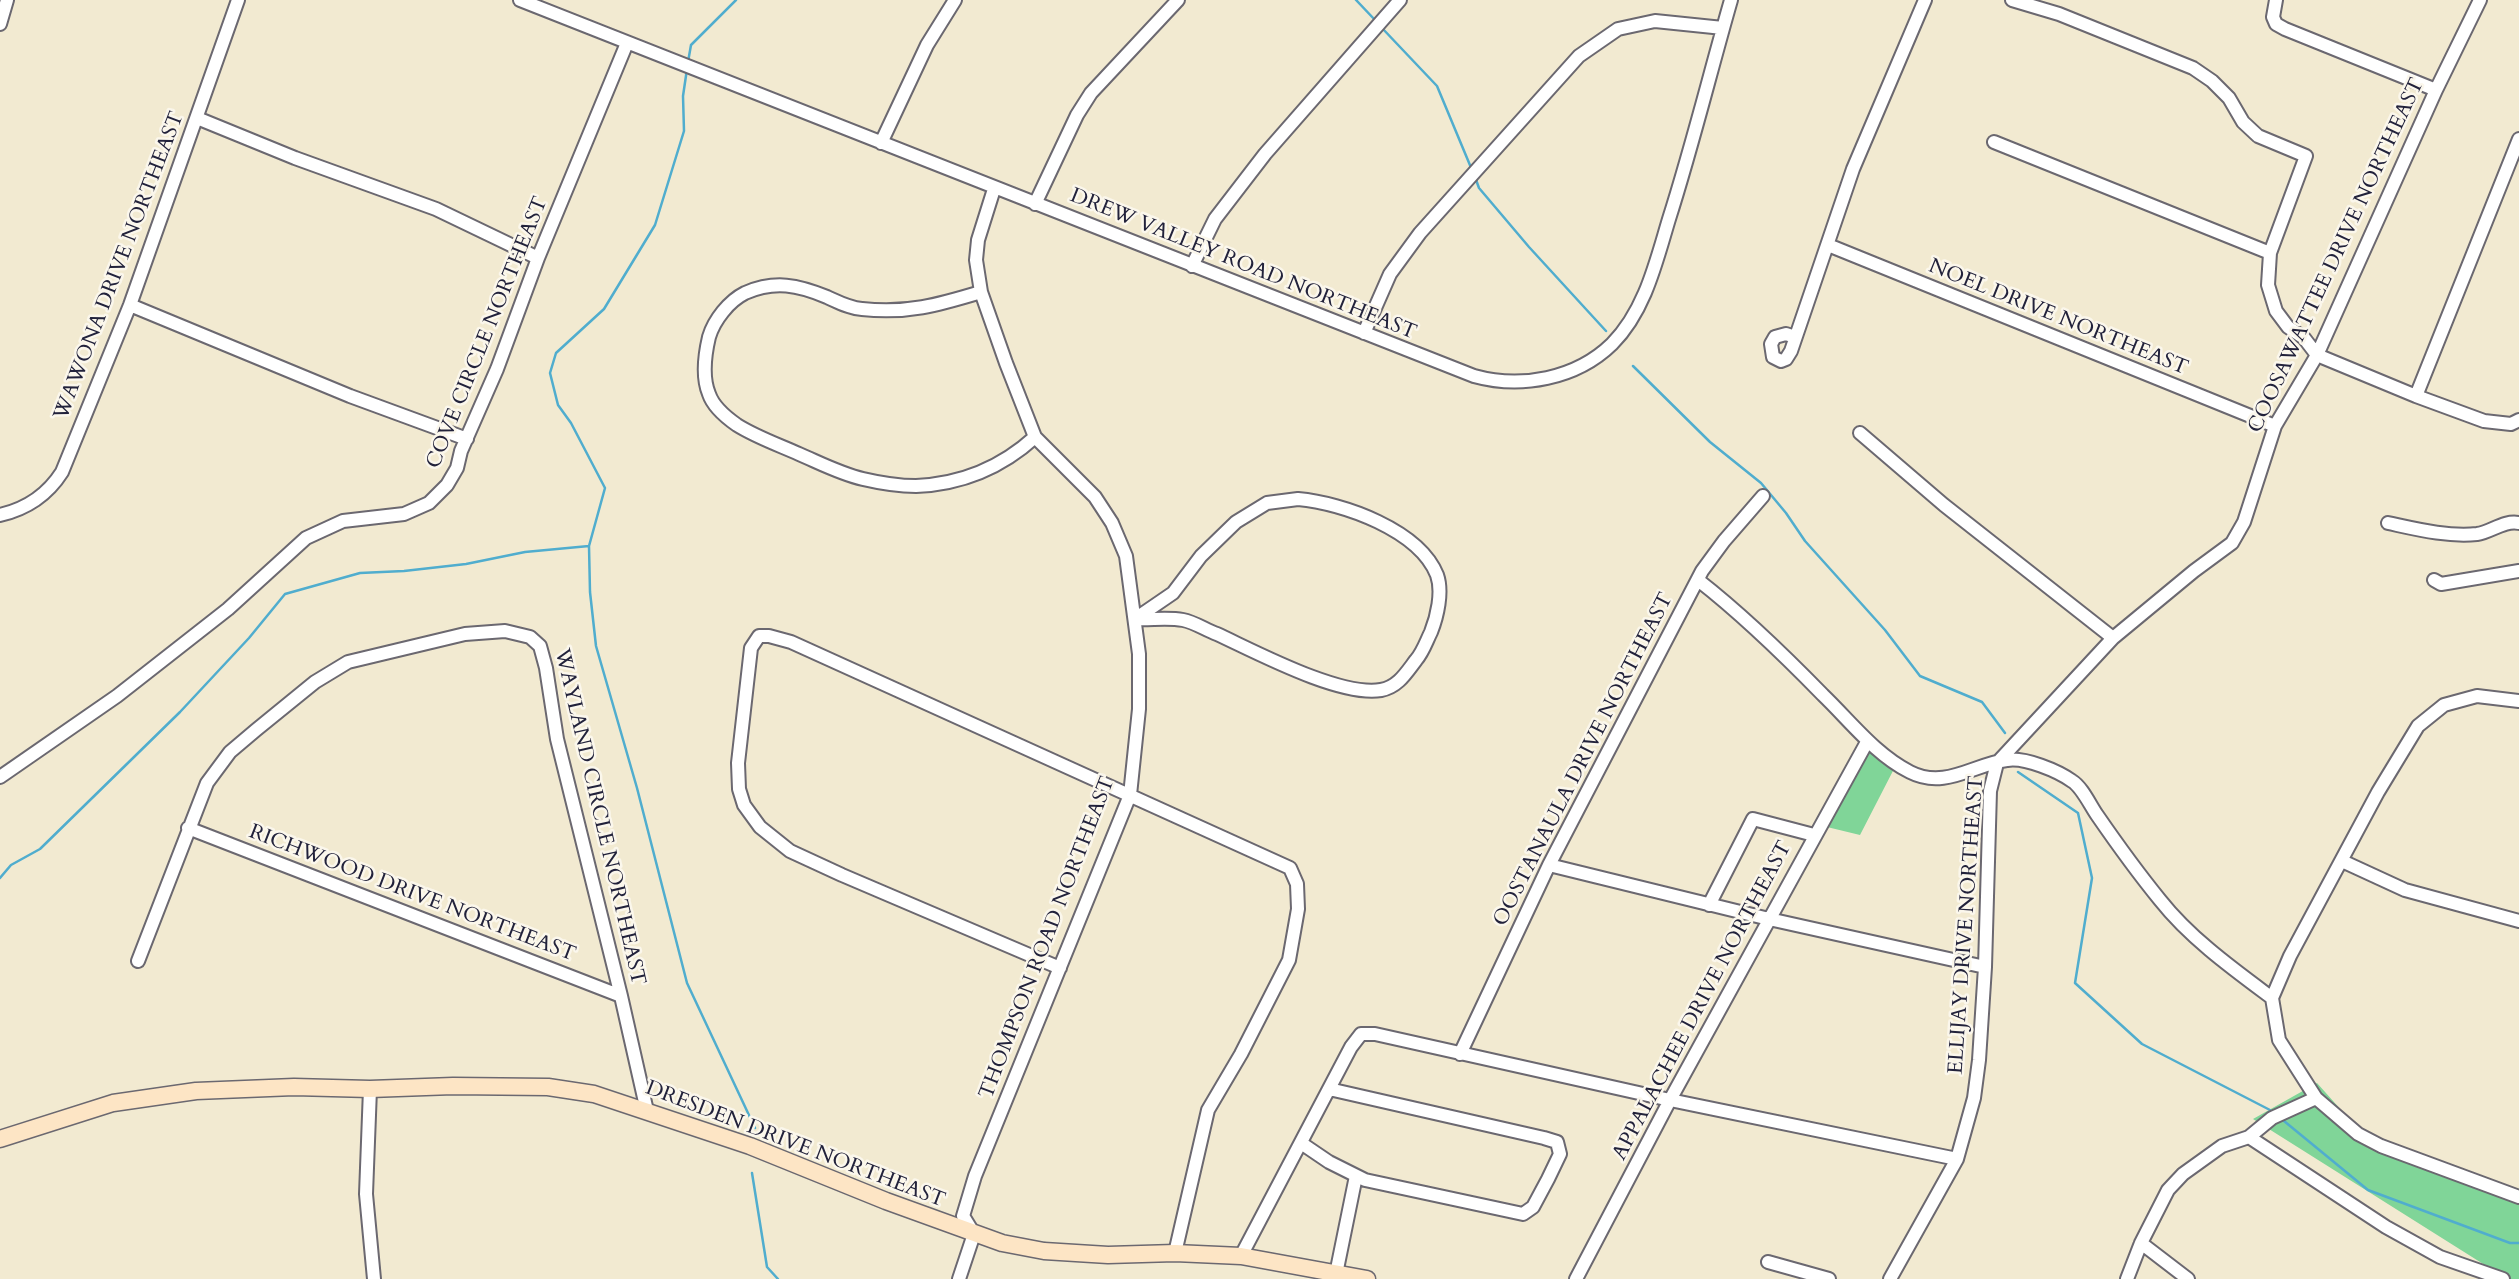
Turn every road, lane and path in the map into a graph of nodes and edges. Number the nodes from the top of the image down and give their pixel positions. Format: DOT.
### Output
graph roads {
  1 [pos="7,0"];
  2 [pos="237,0"];
  3 [pos="520,0"];
  4 [pos="955,0"];
  5 [pos="1178,0"];
  6 [pos="1400,0"];
  7 [pos="1731,0"];
  8 [pos="1926,0"];
  9 [pos="2011,0"];
  10 [pos="2276,0"];
  11 [pos="2480,0"];
  12 [pos="0,24"];
  13 [pos="1723,28"];
  14 [pos="627,43"];
  15 [pos="2436,90"];
  16 [pos="197,118"];
  17 [pos="2519,139"];
  18 [pos="1994,142"];
  19 [pos="881,143"];
  20 [pos="994,189"];
  21 [pos="1035,204"];
  22 [pos="1828,245"];
  23 [pos="2270,253"];
  24 [pos="538,258"];
  25 [pos="1192,266"];
  26 [pos="981,292"];
  27 [pos="130,305"];
  28 [pos="1364,333"];
  29 [pos="1795,337"];
  30 [pos="2317,355"];
  31 [pos="2416,397"];
  32 [pos="2519,420"];
  33 [pos="2275,426"];
  34 [pos="1860,433"];
  35 [pos="1035,437"];
  36 [pos="467,439"];
  37 [pos="1763,496"];
  38 [pos="0,514"];
  39 [pos="2388,523"];
  40 [pos="2519,523"];
  41 [pos="2519,571"];
  42 [pos="1698,580"];
  43 [pos="2434,580"];
  44 [pos="1135,619"];
  45 [pos="2113,639"];
  46 [pos="2519,701"];
  47 [pos="1867,742"];
  48 [pos="1997,763"];
  49 [pos="0,777"];
  50 [pos="1130,795"];
  51 [pos="188,828"];
  52 [pos="1814,835"];
  53 [pos="2342,860"];
  54 [pos="1549,865"];
  55 [pos="1709,905"];
  56 [pos="1769,919"];
  57 [pos="2519,921"];
  58 [pos="138,961"];
  59 [pos="1985,967"];
  60 [pos="1060,968"];
  61 [pos="621,996"];
  62 [pos="2272,998"];
  63 [pos="1460,1054"];
  64 [pos="1329,1088"];
  65 [pos="370,1089"];
  66 [pos="2316,1098"];
  67 [pos="1670,1100"];
  68 [pos="647,1111"];
  69 [pos="2249,1137"];
  70 [pos="0,1139"];
  71 [pos="1301,1143"];
  72 [pos="1957,1159"];
  73 [pos="1356,1176"];
  74 [pos="2519,1197"];
  75 [pos="974,1234"];
  76 [pos="2141,1243"];
  77 [pos="1175,1253"];
  78 [pos="1241,1256"];
  79 [pos="1768,1262"];
  80 [pos="1335,1276"];
  81 [pos="374,1279"];
  82 [pos="959,1279"];
  83 [pos="1367,1279"];
  84 [pos="1576,1279"];
  85 [pos="1829,1279"];
  86 [pos="1890,1279"];
  87 [pos="2127,1279"];
  88 [pos="2188,1279"];
  89 [pos="2503,1279"];
  1 -- 12 [label="street"];
  2 -- 16 [label="street, WAWONA DRIVE NORTHEAST"];
  3 -- 14 [label="street, DREW VALLEY ROAD NORTHEAST"];
  4 -- 19 [label="street"];
  5 -- 21 [label="street"];
  6 -- 25 [label="street"];
  7 -- 13 [label="street, DREW VALLEY ROAD NORTHEAST"];
  8 -- 22 [label="street"];
  9 -- 23 [label="street"];
  10 -- 15 [label="street"];
  11 -- 15 [label="street, COOSAWATTEE DRIVE NORTHEAST"];
  13 -- 28 [label="street"];
  13 -- 28 [label="street, DREW VALLEY ROAD NORTHEAST"];
  14 -- 19 [label="street, DREW VALLEY ROAD NORTHEAST"];
  14 -- 24 [label="street, COVE CIRCLE NORTHEAST"];
  15 -- 30 [label="street, COOSAWATTEE DRIVE NORTHEAST"];
  16 -- 24 [label="street"];
  16 -- 27 [label="street, WAWONA DRIVE NORTHEAST"];
  17 -- 31 [label="street"];
  18 -- 23 [label="street"];
  19 -- 20 [label="street, DREW VALLEY ROAD NORTHEAST"];
  20 -- 21 [label="street, DREW VALLEY ROAD NORTHEAST"];
  20 -- 26 [label="street, THOMPSON ROAD NORTHEAST"];
  21 -- 25 [label="street, DREW VALLEY ROAD NORTHEAST"];
  22 -- 29 [label="street"];
  22 -- 33 [label="street, NOEL DRIVE NORTHEAST"];
  23 -- 30 [label="street"];
  24 -- 36 [label="street, COVE CIRCLE NORTHEAST"];
  25 -- 28 [label="street, DREW VALLEY ROAD NORTHEAST"];
  26 -- 35 [label="street, THOMPSON ROAD NORTHEAST"];
  26 -- 35 [label="street"];
  27 -- 36 [label="street"];
  27 -- 38 [label="street, WAWONA DRIVE NORTHEAST"];
  30 -- 31 [label="street"];
  30 -- 33 [label="street, COOSAWATTEE DRIVE NORTHEAST"];
  31 -- 32 [label="street"];
  33 -- 45 [label="street, COOSAWATTEE DRIVE NORTHEAST"];
  34 -- 45 [label="street"];
  35 -- 44 [label="street, THOMPSON ROAD NORTHEAST"];
  36 -- 49 [label="street, COVE CIRCLE NORTHEAST"];
  37 -- 42 [label="street, OOSTANAULA DRIVE NORTHEAST"];
  39 -- 40 [label="street"];
  41 -- 43 [label="street"];
  42 -- 47 [label="street"];
  42 -- 54 [label="street, OOSTANAULA DRIVE NORTHEAST"];
  44 -- 44 [label="street"];
  44 -- 50 [label="street, THOMPSON ROAD NORTHEAST"];
  45 -- 48 [label="street, COOSAWATTEE DRIVE NORTHEAST"];
  46 -- 53 [label="street"];
  47 -- 48 [label="street"];
  47 -- 52 [label="street, APPALACHEE DRIVE NORTHEAST"];
  48 -- 59 [label="street, ELLIJAY DRIVE NORTHEAST"];
  48 -- 62 [label="street"];
  50 -- 60 [label="street, THOMPSON ROAD NORTHEAST"];
  50 -- 60 [label="street"];
  50 -- 77 [label="street"];
  51 -- 58 [label="street, WAYLAND CIRCLE NORTHEAST"];
  51 -- 61 [label="street, RICHWOOD DRIVE NORTHEAST"];
  51 -- 61 [label="street, WAYLAND CIRCLE NORTHEAST"];
  52 -- 55 [label="street"];
  52 -- 56 [label="street, APPALACHEE DRIVE NORTHEAST"];
  53 -- 57 [label="street"];
  53 -- 62 [label="street"];
  54 -- 55 [label="street"];
  54 -- 63 [label="street, OOSTANAULA DRIVE NORTHEAST"];
  55 -- 56 [label="street"];
  56 -- 59 [label="street"];
  56 -- 67 [label="street, APPALACHEE DRIVE NORTHEAST"];
  59 -- 72 [label="street, ELLIJAY DRIVE NORTHEAST"];
  60 -- 75 [label="street, THOMPSON ROAD NORTHEAST"];
  61 -- 68 [label="street, WAYLAND CIRCLE NORTHEAST"];
  62 -- 66 [label="street"];
  63 -- 64 [label="street"];
  63 -- 67 [label="street"];
  64 -- 71 [label="street"];
  64 -- 73 [label="street"];
  65 -- 68 [label="street, DRESDEN DRIVE NORTHEAST"];
  65 -- 70 [label="street, DRESDEN DRIVE NORTHEAST"];
  65 -- 81 [label="street"];
  66 -- 69 [label="street"];
  66 -- 74 [label="street"];
  67 -- 72 [label="street"];
  67 -- 84 [label="street, APPALACHEE DRIVE NORTHEAST"];
  68 -- 75 [label="street, DRESDEN DRIVE NORTHEAST"];
  69 -- 76 [label="street"];
  69 -- 89 [label="street"];
  71 -- 73 [label="street"];
  71 -- 78 [label="street"];
  72 -- 86 [label="street, ELLIJAY DRIVE NORTHEAST"];
  73 -- 80 [label="street"];
  75 -- 77 [label="street, DRESDEN DRIVE NORTHEAST"];
  75 -- 82 [label="street"];
  76 -- 87 [label="street"];
  76 -- 88 [label="street"];
  77 -- 78 [label="street, DRESDEN DRIVE NORTHEAST"];
  78 -- 80 [label="street, DRESDEN DRIVE NORTHEAST"];
  79 -- 85 [label="street"];
  80 -- 83 [label="street, DRESDEN DRIVE NORTHEAST"];
}
